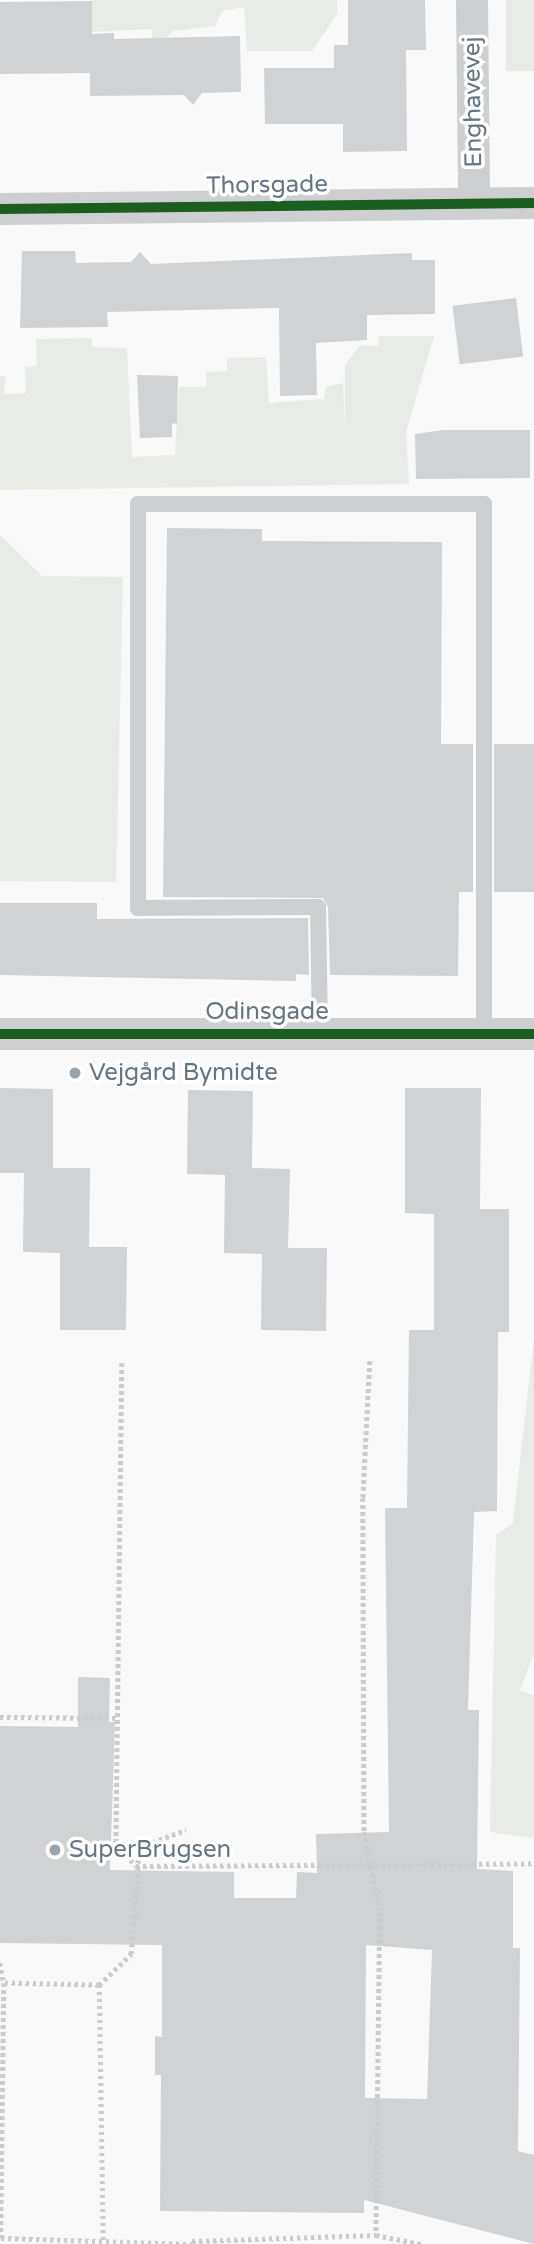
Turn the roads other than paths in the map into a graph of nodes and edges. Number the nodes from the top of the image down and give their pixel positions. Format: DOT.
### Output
graph roads {
  1 [pos="472,0"];
  2 [pos="474,203"];
  3 [pos="534,203"];
  4 [pos="0,209"];
  5 [pos="320,1033"];
  6 [pos="0,1034"];
  7 [pos="484,1034"];
  8 [pos="534,1034"];
  1 -- 2 [label="street, Enghavevej"];
  2 -- 3 [label="street, Thorsgade"];
  2 -- 4 [label="street, Thorsgade"];
  5 -- 6 [label="street, Odinsgade"];
  5 -- 7 [label="street, Odinsgade"];
  5 -- 7 [label="lane"];
  7 -- 8 [label="street, Odinsgade"];
}
